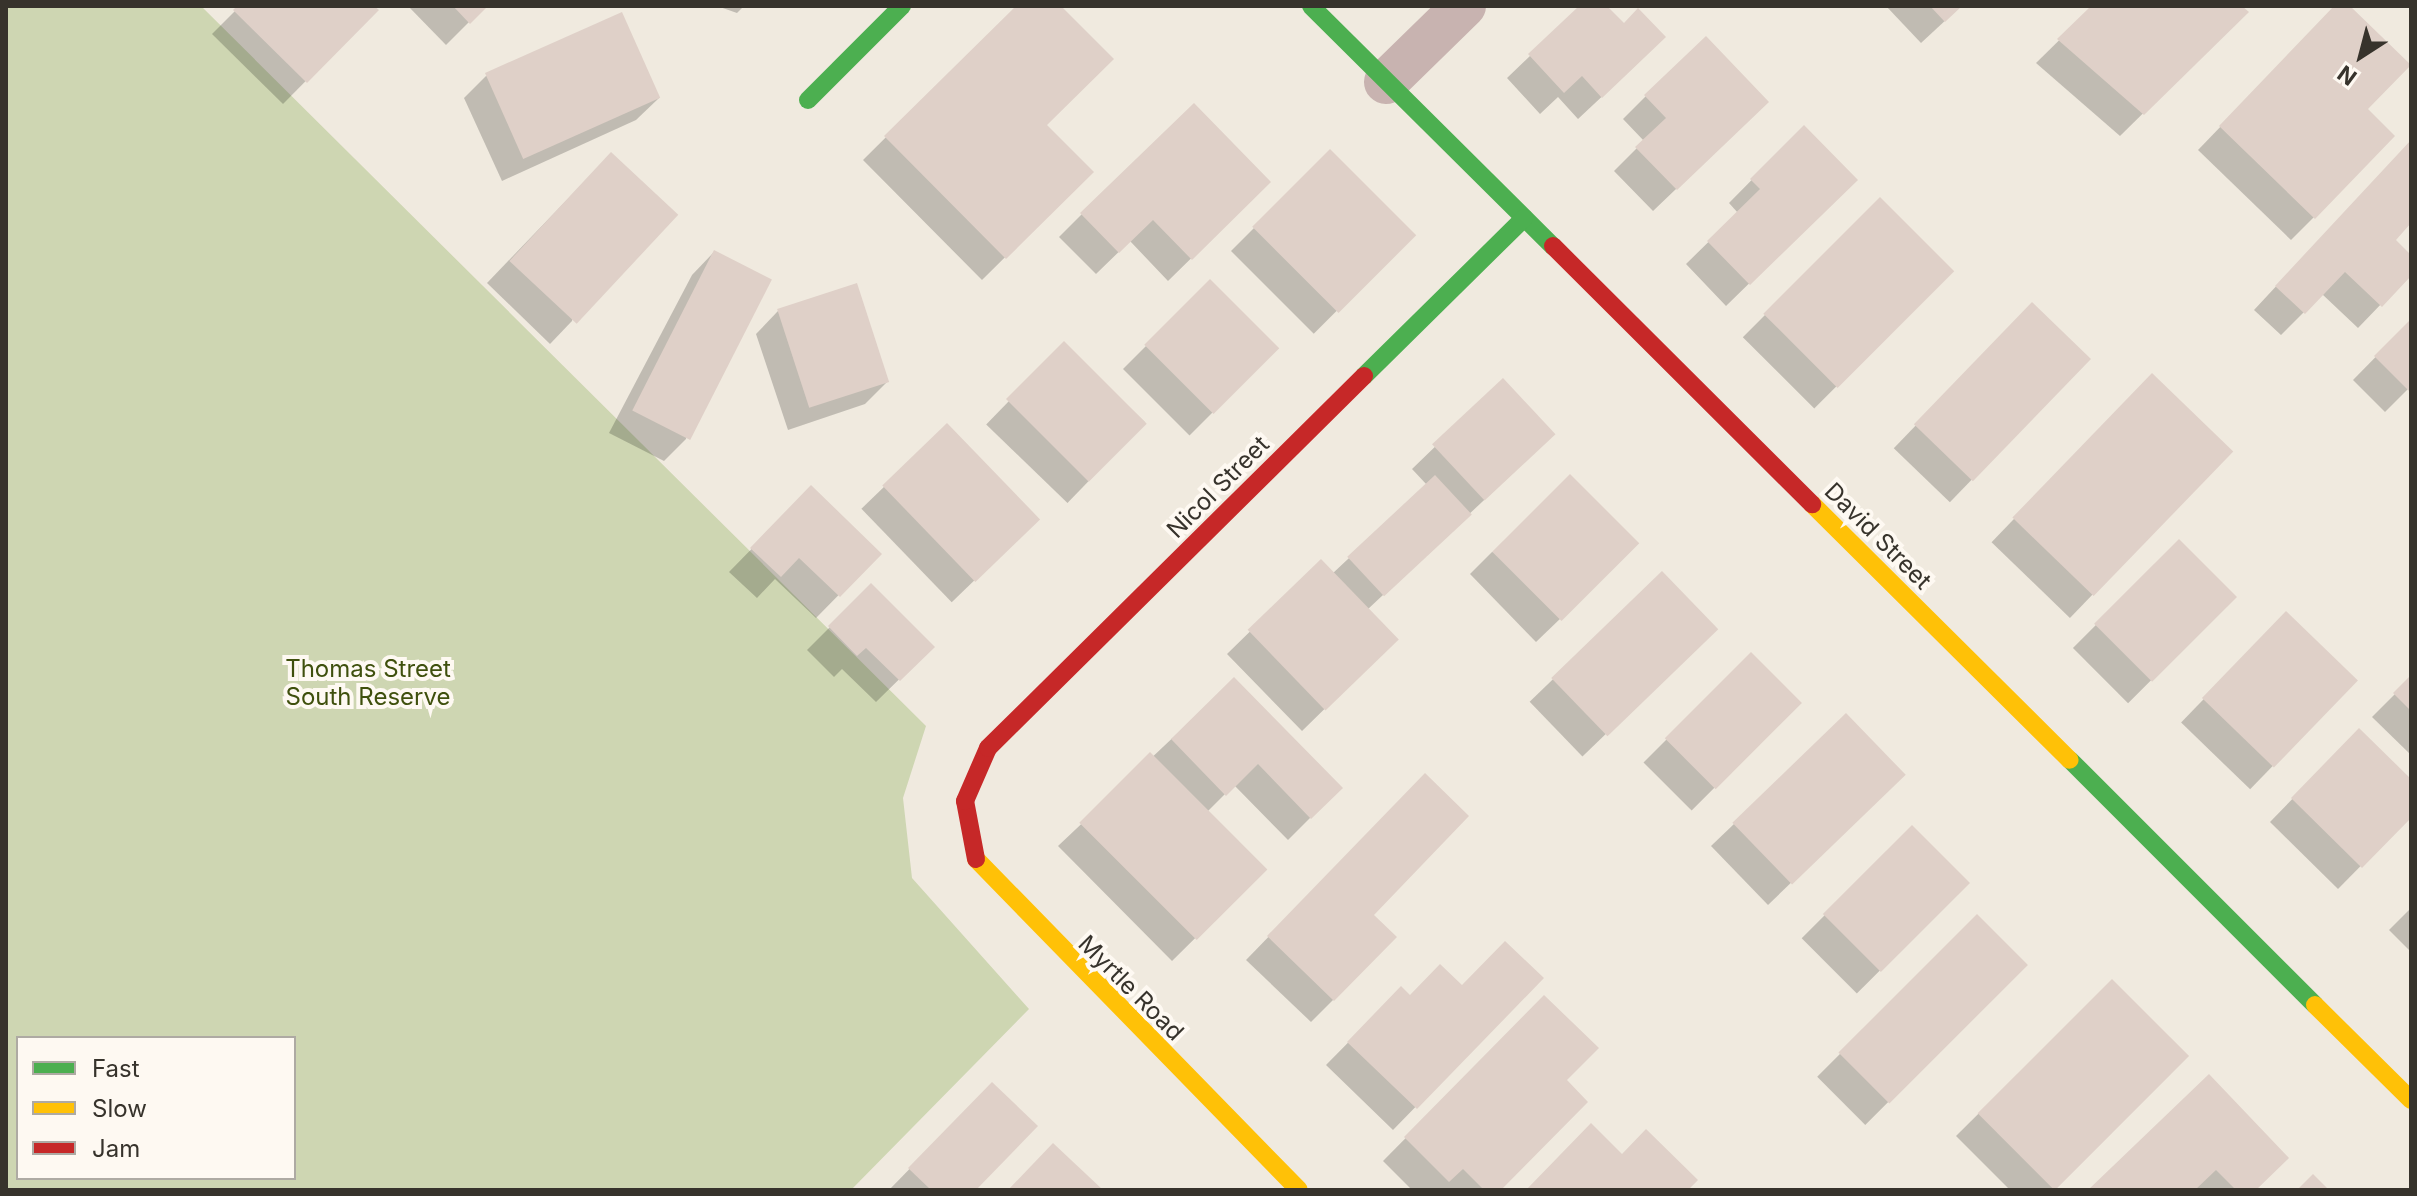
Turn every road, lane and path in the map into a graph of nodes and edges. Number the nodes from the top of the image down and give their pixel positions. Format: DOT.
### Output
graph roads {
  1 [pos="902,6"];
  2 [pos="1311,6"];
  3 [pos="1464,6"];
  4 [pos="1386,82"];
  5 [pos="808,100"];
  6 [pos="1524,218"];
  7 [pos="965,801"];
  8 [pos="2411,1100"];
  9 [pos="1299,1190"];
  1 -- 5 [label="street"];
  2 -- 4 [label="street, David Street"];
  3 -- 4 [label="street"];
  4 -- 6 [label="street, David Street"];
  6 -- 7 [label="street, Nicol Street"];
  6 -- 8 [label="street, David Street"];
  7 -- 9 [label="street, Myrtle Road"];
}
